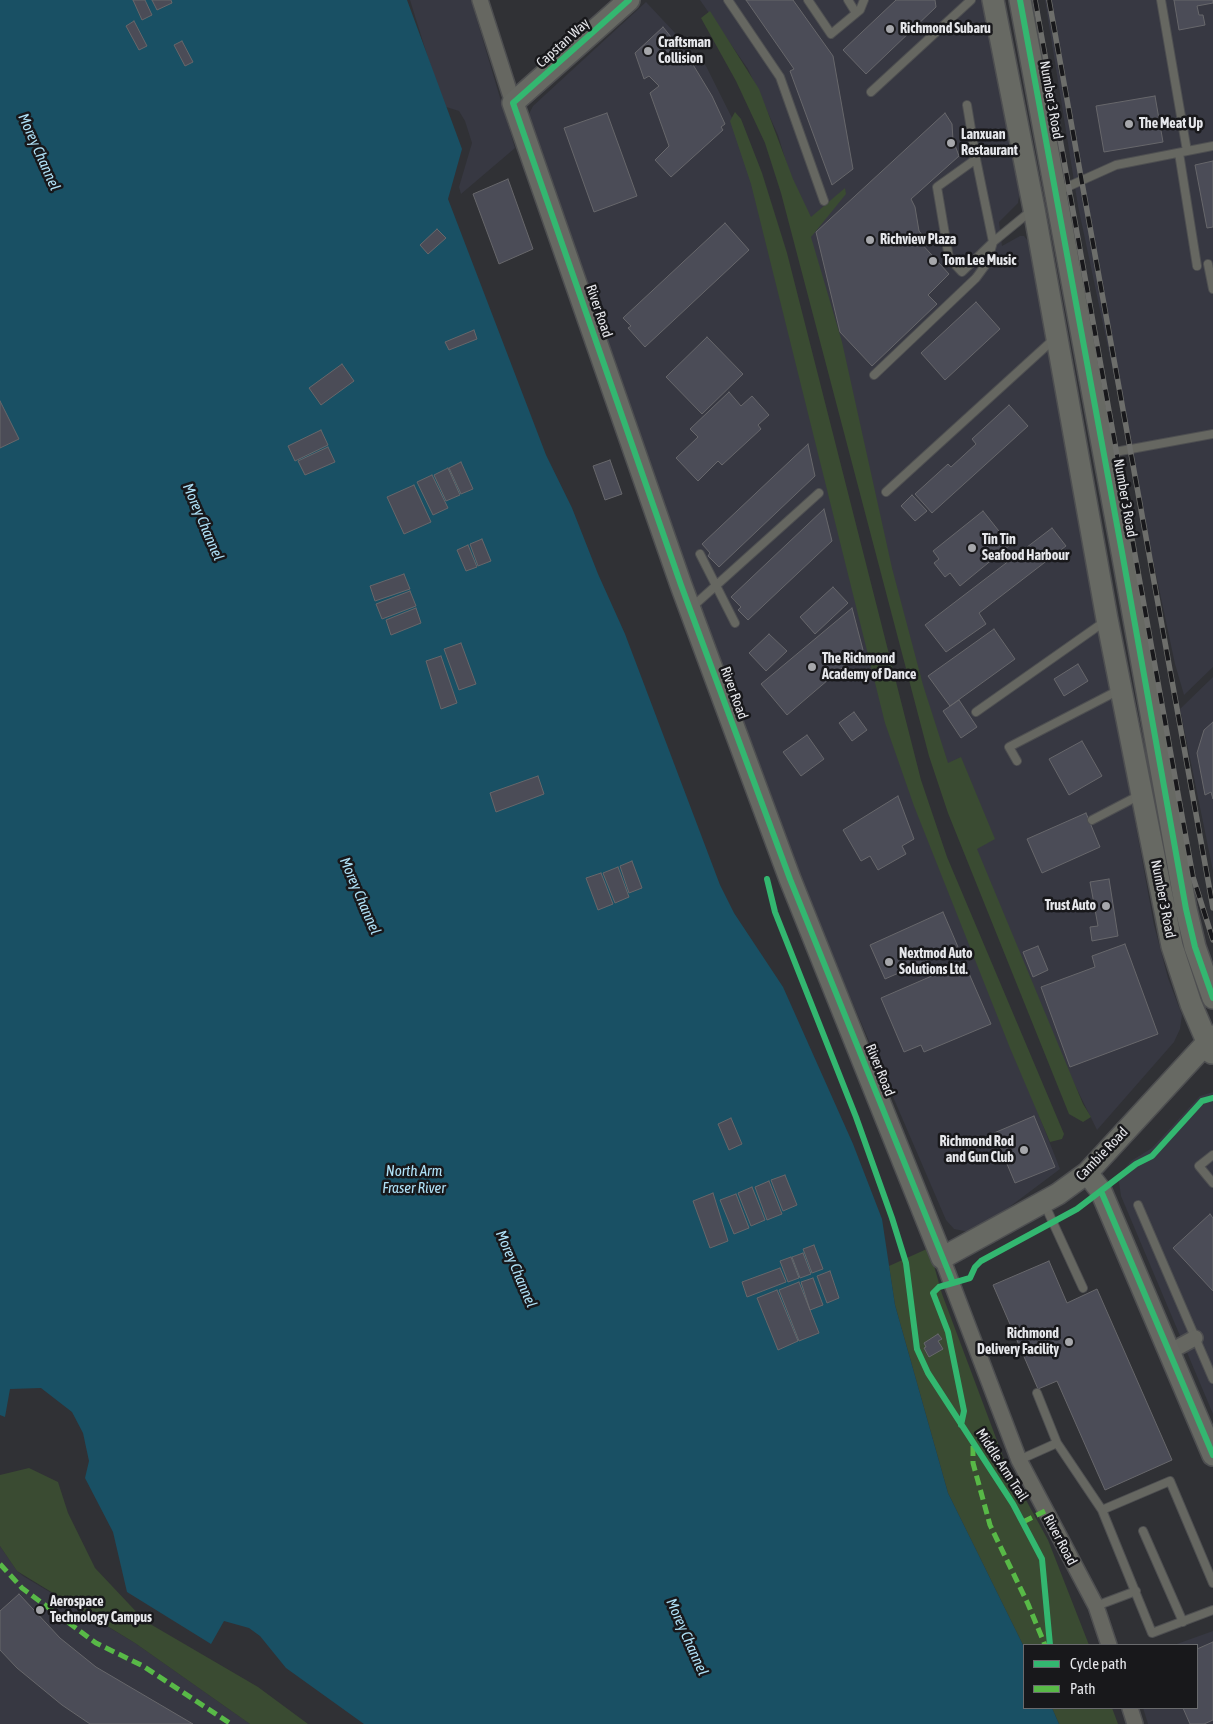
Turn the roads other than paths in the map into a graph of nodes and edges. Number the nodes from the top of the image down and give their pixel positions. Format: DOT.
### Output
graph roads {
  1 [pos="480,0"];
  2 [pos="629,0"];
  3 [pos="728,0"];
  4 [pos="808,0"];
  5 [pos="848,0"];
  6 [pos="864,0"];
  7 [pos="959,0"];
  8 [pos="971,0"];
  9 [pos="993,0"];
  10 [pos="1020,0"];
  11 [pos="1161,0"];
  12 [pos="962,9"];
  13 [pos="856,13"];
  14 [pos="871,92"];
  15 [pos="513,103"];
  16 [pos="967,105"];
  17 [pos="1213,146"];
  18 [pos="1187,151"];
  19 [pos="1179,153"];
  20 [pos="976,159"];
  21 [pos="1054,193"];
  22 [pos="824,201"];
  23 [pos="1034,209"];
  24 [pos="993,242"];
  25 [pos="1213,288"];
  26 [pos="1055,338"];
  27 [pos="874,374"];
  28 [pos="1213,434"];
  29 [pos="1104,454"];
  30 [pos="1078,460"];
  31 [pos="886,492"];
  32 [pos="819,493"];
  33 [pos="700,554"];
  34 [pos="715,588"];
  35 [pos="690,609"];
  36 [pos="1108,619"];
  37 [pos="735,623"];
  38 [pos="1121,689"];
  39 [pos="976,712"];
  40 [pos="1016,761"];
  41 [pos="1142,794"];
  42 [pos="1092,820"];
  43 [pos="1213,998"];
  44 [pos="1211,1044"];
  45 [pos="1213,1155"];
  46 [pos="1087,1173"];
  47 [pos="1213,1183"];
  48 [pos="1044,1202"];
  49 [pos="1138,1205"];
  50 [pos="942,1258"];
  51 [pos="1083,1288"];
  52 [pos="1196,1338"];
  53 [pos="1169,1352"];
  54 [pos="1213,1379"];
  55 [pos="1036,1393"];
  56 [pos="1057,1443"];
  57 [pos="1213,1455"];
  58 [pos="1019,1460"];
  59 [pos="1102,1510"];
  60 [pos="1144,1530"];
  61 [pos="1213,1583"];
  62 [pos="1136,1592"];
  63 [pos="1096,1606"];
  64 [pos="1213,1610"];
  65 [pos="1183,1622"];
  66 [pos="1109,1644"];
  67 [pos="1130,1709"];
  68 [pos="1135,1724"];
  1 -- 15 [label="street, River Road"];
  2 -- 15 [label="main road, Capstan Way"];
  3 -- 22 [label="lane"];
  4 -- 13 [label="lane"];
  5 -- 13 [label="lane"];
  6 -- 13 [label="lane"];
  7 -- 12 [label="lane"];
  8 -- 12 [label="lane"];
  9 -- 23 [label="main road, Number 3 Road"];
  10 -- 21 [label="main road, Number 3 Road"];
  11 -- 18 [label="lane"];
  12 -- 14 [label="lane"];
  15 -- 35 [label="main road, River Road"];
  16 -- 20 [label="lane"];
  17 -- 18 [label="lane"];
  18 -- 19 [label="lane"];
  19 -- 21 [label="lane"];
  19 -- 25 [label="lane"];
  20 -- 24 [label="lane"];
  20 -- 24 [label="lane"];
  21 -- 23 [label="main road"];
  21 -- 29 [label="main road, Number 3 Road"];
  23 -- 24 [label="lane"];
  23 -- 26 [label="main road, Number 3 Road"];
  24 -- 27 [label="lane"];
  26 -- 30 [label="main road, Number 3 Road"];
  26 -- 31 [label="lane"];
  28 -- 29 [label="lane"];
  29 -- 30 [label="main road"];
  29 -- 43 [label="main road, Number 3 Road"];
  30 -- 36 [label="main road, Number 3 Road"];
  32 -- 34 [label="lane"];
  33 -- 34 [label="lane"];
  34 -- 35 [label="lane"];
  34 -- 37 [label="lane"];
  35 -- 50 [label="main road, River Road"];
  36 -- 38 [label="main road, Number 3 Road"];
  36 -- 39 [label="lane"];
  38 -- 40 [label="lane"];
  38 -- 41 [label="main road, Number 3 Road"];
  41 -- 42 [label="lane"];
  41 -- 44 [label="main road, Number 3 Road"];
  44 -- 46 [label="main road, Cambie Road"];
  45 -- 47 [label="lane"];
  46 -- 48 [label="main road, Cambie Road"];
  46 -- 53 [label="main road"];
  48 -- 50 [label="main road, Cambie Road"];
  48 -- 51 [label="lane"];
  49 -- 52 [label="lane"];
  50 -- 58 [label="street, River Road"];
  52 -- 53 [label="street"];
  52 -- 54 [label="lane"];
  53 -- 57 [label="main road"];
  55 -- 56 [label="lane"];
  56 -- 58 [label="lane"];
  56 -- 59 [label="lane"];
  58 -- 63 [label="street, River Road"];
  59 -- 61 [label="lane"];
  59 -- 62 [label="lane"];
  60 -- 65 [label="lane"];
  62 -- 63 [label="lane"];
  62 -- 65 [label="lane"];
  63 -- 66 [label="street, River Road"];
  64 -- 65 [label="lane"];
  67 -- 68 [label="street"];
}
